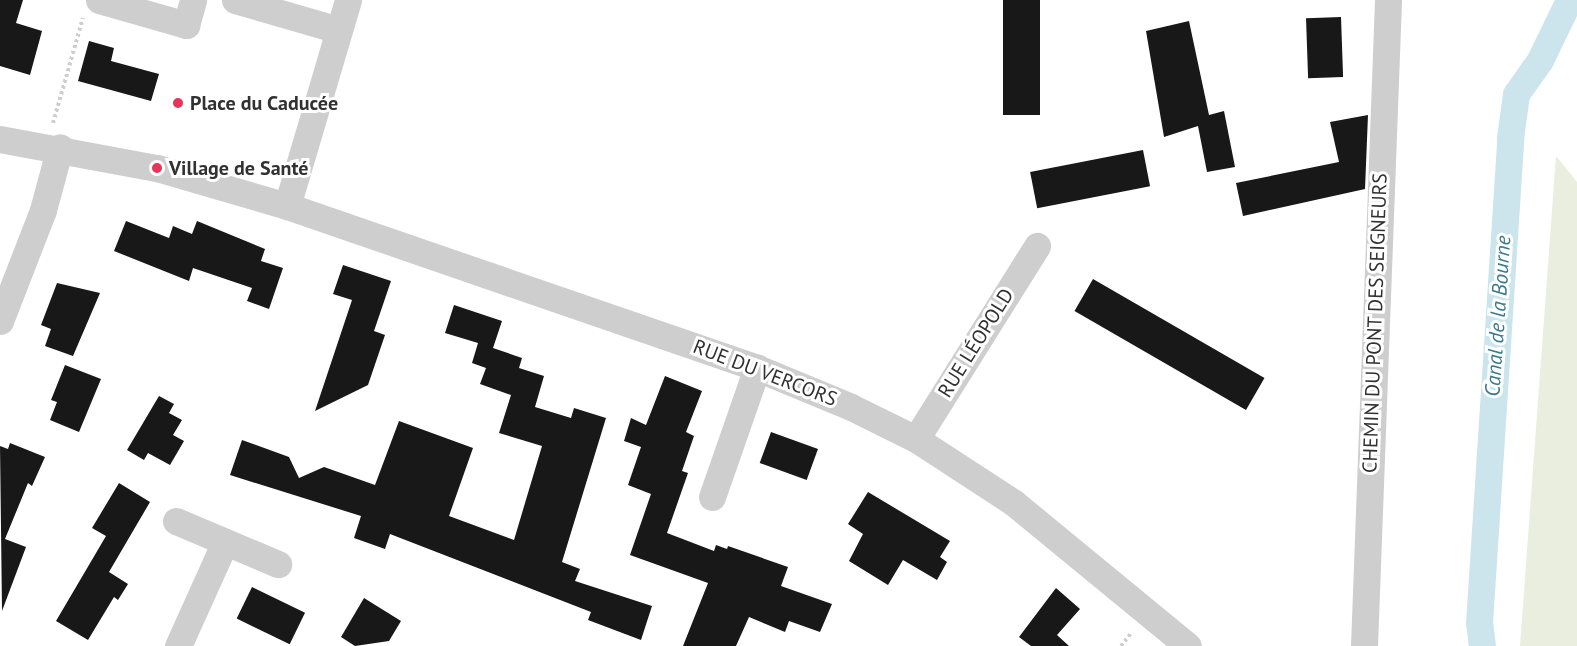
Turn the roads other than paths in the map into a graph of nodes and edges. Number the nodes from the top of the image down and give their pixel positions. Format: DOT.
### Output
graph roads {
  1 [pos="193,0"];
  2 [pos="235,0"];
  3 [pos="348,0"];
  4 [pos="1388,0"];
  5 [pos="92,6"];
  6 [pos="339,30"];
  7 [pos="0,139"];
  8 [pos="53,146"];
  9 [pos="287,206"];
  10 [pos="1037,246"];
  11 [pos="0,321"];
  12 [pos="757,368"];
  13 [pos="916,439"];
  14 [pos="712,497"];
  15 [pos="176,521"];
  16 [pos="225,542"];
  17 [pos="278,564"];
  18 [pos="178,646"];
  19 [pos="1188,646"];
  20 [pos="1364,646"];
  1 -- 5 [label="street"];
  2 -- 6 [label="street"];
  3 -- 6 [label="street"];
  4 -- 20 [label="street, CHEMIN DU PONT DES SEIGNEURS"];
  6 -- 9 [label="street"];
  7 -- 8 [label="street, RUE DU VERCORS"];
  8 -- 9 [label="street, RUE DU VERCORS"];
  8 -- 11 [label="street"];
  9 -- 12 [label="street, RUE DU VERCORS"];
  10 -- 13 [label="street, RUE LÉOPOLD"];
  12 -- 13 [label="street, RUE DU VERCORS"];
  12 -- 14 [label="street"];
  13 -- 19 [label="street, RUE DU VERCORS"];
  15 -- 16 [label="street"];
  16 -- 17 [label="street"];
  16 -- 18 [label="street"];
}
